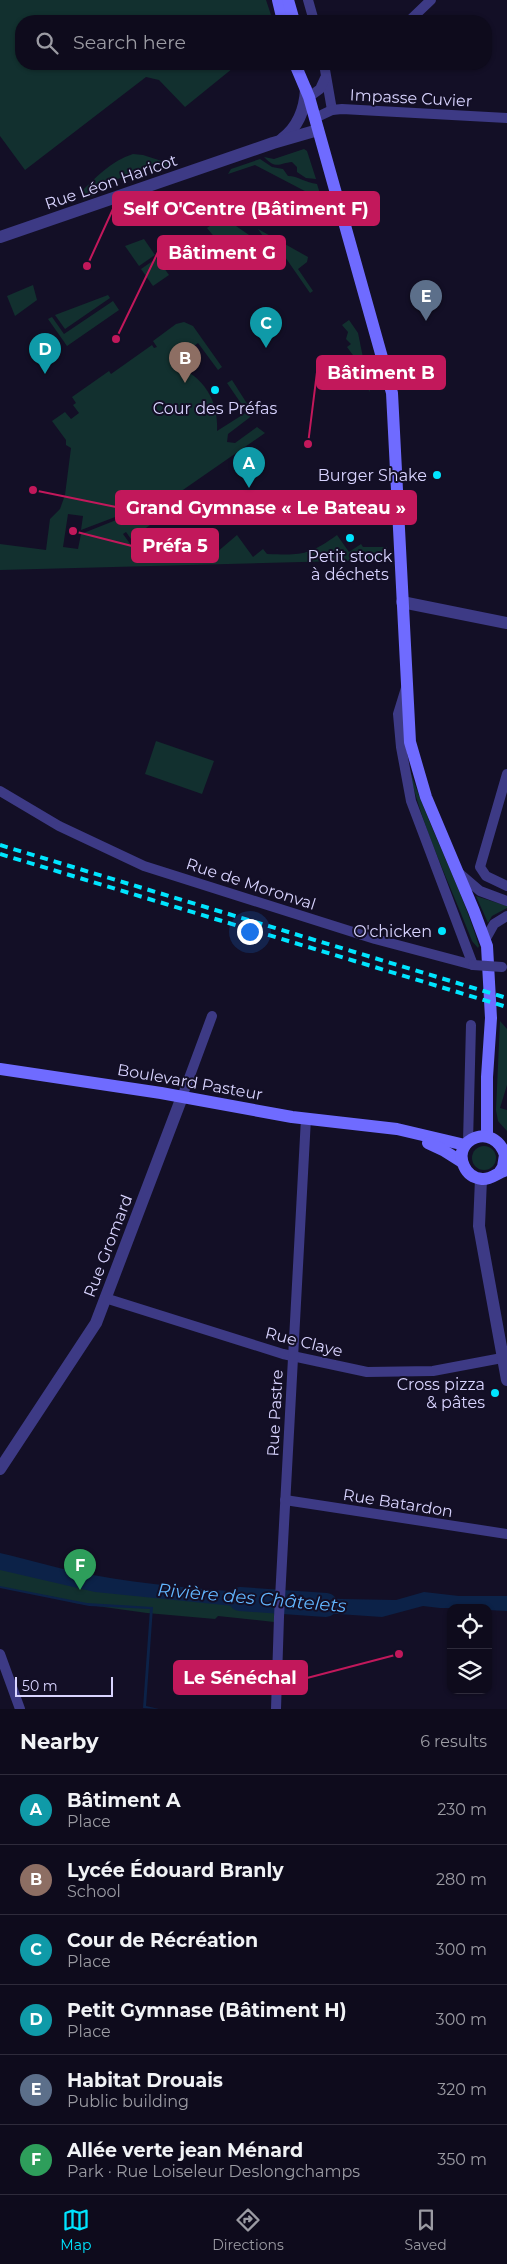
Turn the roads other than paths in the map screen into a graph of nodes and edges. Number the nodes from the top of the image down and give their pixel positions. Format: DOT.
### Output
graph roads {
  1 [pos="278,0"];
  2 [pos="288,0"];
  3 [pos="431,0"];
  4 [pos="310,1"];
  5 [pos="282,15"];
  6 [pos="292,15"];
  7 [pos="313,15"];
  8 [pos="415,15"];
  9 [pos="298,70"];
  10 [pos="306,70"];
  11 [pos="325,70"];
  12 [pos="325,78"];
  13 [pos="308,93"];
  14 [pos="332,110"];
  15 [pos="507,118"];
  16 [pos="316,124"];
  17 [pos="273,143"];
  18 [pos="0,237"];
  19 [pos="402,602"];
  20 [pos="507,623"];
  21 [pos="406,688"];
  22 [pos="507,774"];
  23 [pos="0,791"];
  24 [pos="458,872"];
  25 [pos="507,886"];
  26 [pos="507,902"];
  27 [pos="507,916"];
  28 [pos="485,940"];
  29 [pos="473,965"];
  30 [pos="505,966"];
  31 [pos="212,1016"];
  32 [pos="471,1025"];
  33 [pos="0,1069"];
  34 [pos="182,1097"];
  35 [pos="306,1118"];
  36 [pos="375,1127"];
  37 [pos="487,1136"];
  38 [pos="467,1143"];
  39 [pos="504,1148"];
  40 [pos="462,1162"];
  41 [pos="503,1171"];
  42 [pos="481,1179"];
  43 [pos="105,1298"];
  44 [pos="293,1356"];
  45 [pos="502,1358"];
  46 [pos="507,1380"];
  47 [pos="0,1469"];
  48 [pos="285,1500"];
  49 [pos="507,1534"];
  50 [pos="0,1654"];
  51 [pos="20,1709"];
  52 [pos="276,1709"];
  1 -- 5 [label="main road"];
  2 -- 6 [label="main road"];
  3 -- 8 [label="street"];
  4 -- 7 [label="street"];
  9 -- 13 [label="main road"];
  10 -- 13 [label="main road"];
  11 -- 12 [label="street"];
  12 -- 13 [label="street"];
  12 -- 14 [label="street"];
  13 -- 16 [label="main road"];
  13 -- 17 [label="street"];
  14 -- 15 [label="street, Impasse Cuvier"];
  14 -- 16 [label="street, Impasse Cuvier"];
  16 -- 17 [label="street, Rue Léon Haricot"];
  16 -- 19 [label="main road"];
  17 -- 18 [label="street, Rue Léon Haricot"];
  19 -- 20 [label="street"];
  19 -- 21 [label="main road"];
  21 -- 24 [label="main road"];
  21 -- 29 [label="street"];
  22 -- 25 [label="street"];
  23 -- 29 [label="street, Rue de Moronval"];
  24 -- 26 [label="street"];
  24 -- 28 [label="main road"];
  27 -- 28 [label="street"];
  28 -- 37 [label="main road"];
  29 -- 30 [label="street, Rue de Moronval, bridge"];
  31 -- 34 [label="street, Rue Gromard"];
  32 -- 38 [label="street"];
  33 -- 34 [label="main road, Boulevard Pasteur"];
  34 -- 35 [label="main road, Boulevard Pasteur"];
  34 -- 43 [label="street, Rue Gromard"];
  35 -- 36 [label="main road, Boulevard Pasteur"];
  35 -- 44 [label="street, Rue Pastre"];
  36 -- 38 [label="main road, Boulevard Pasteur"];
  36 -- 40 [label="main road, Boulevard Pasteur"];
  37 -- 38 [label="main road"];
  37 -- 39 [label="main road"];
  38 -- 40 [label="main road"];
  39 -- 41 [label="main road"];
  40 -- 42 [label="main road"];
  41 -- 42 [label="main road"];
  42 -- 45 [label="street"];
  43 -- 44 [label="street, Rue Claye"];
  43 -- 47 [label="street, Rue Gromard"];
  44 -- 45 [label="street, Rue Claye"];
  44 -- 48 [label="street, Rue Pastre"];
  45 -- 46 [label="street"];
  48 -- 49 [label="street, Rue Batardon"];
  48 -- 52 [label="street, Rue Pastre"];
  50 -- 51 [label="street"];
}
